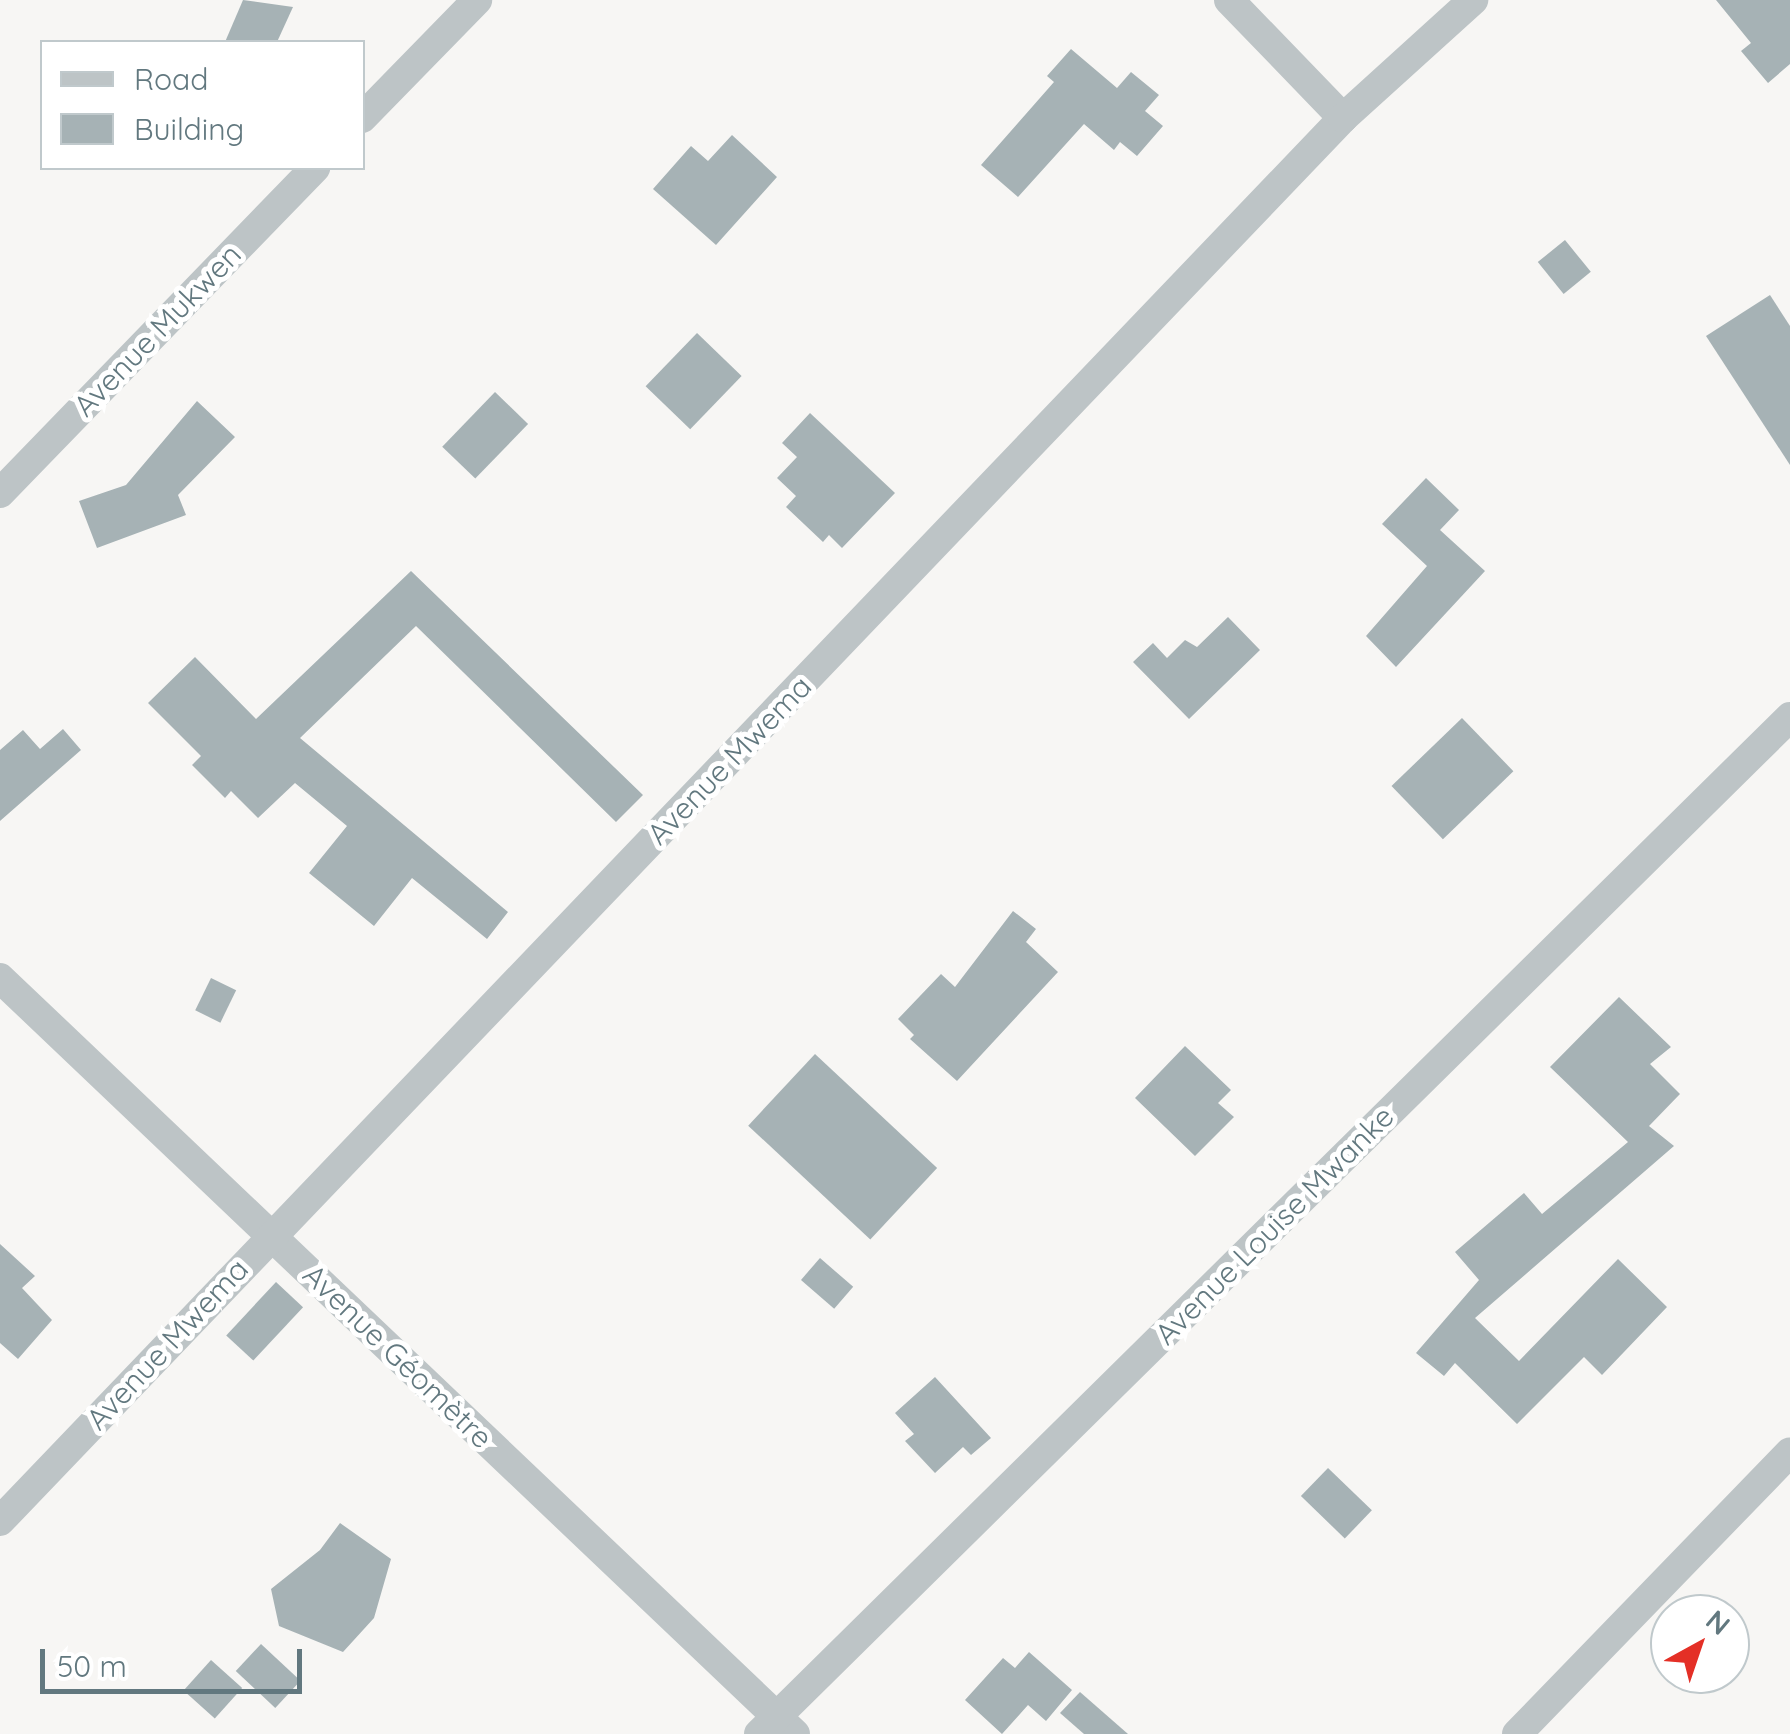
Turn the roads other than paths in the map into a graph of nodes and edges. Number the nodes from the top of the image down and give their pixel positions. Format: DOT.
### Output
graph roads {
  1 [pos="477,0"];
  2 [pos="1229,0"];
  3 [pos="1472,0"];
  4 [pos="365,115"];
  5 [pos="1343,118"];
  6 [pos="312,170"];
  7 [pos="0,492"];
  8 [pos="1790,718"];
  9 [pos="0,978"];
  10 [pos="270,1235"];
  11 [pos="1790,1452"];
  12 [pos="0,1521"];
  13 [pos="777,1728"];
  14 [pos="1516,1734"];
  1 -- 4 [label="street"];
  2 -- 5 [label="street"];
  3 -- 5 [label="street, Avenue Mwema"];
  5 -- 10 [label="street, Avenue Mwema"];
  6 -- 7 [label="street, Avenue Mukwen"];
  8 -- 13 [label="street, Avenue Louise Mwanke"];
  9 -- 10 [label="street, Avenue Géomètre"];
  10 -- 12 [label="street, Avenue Mwema"];
  10 -- 13 [label="street, Avenue Géomètre"];
  11 -- 14 [label="street"];
}
